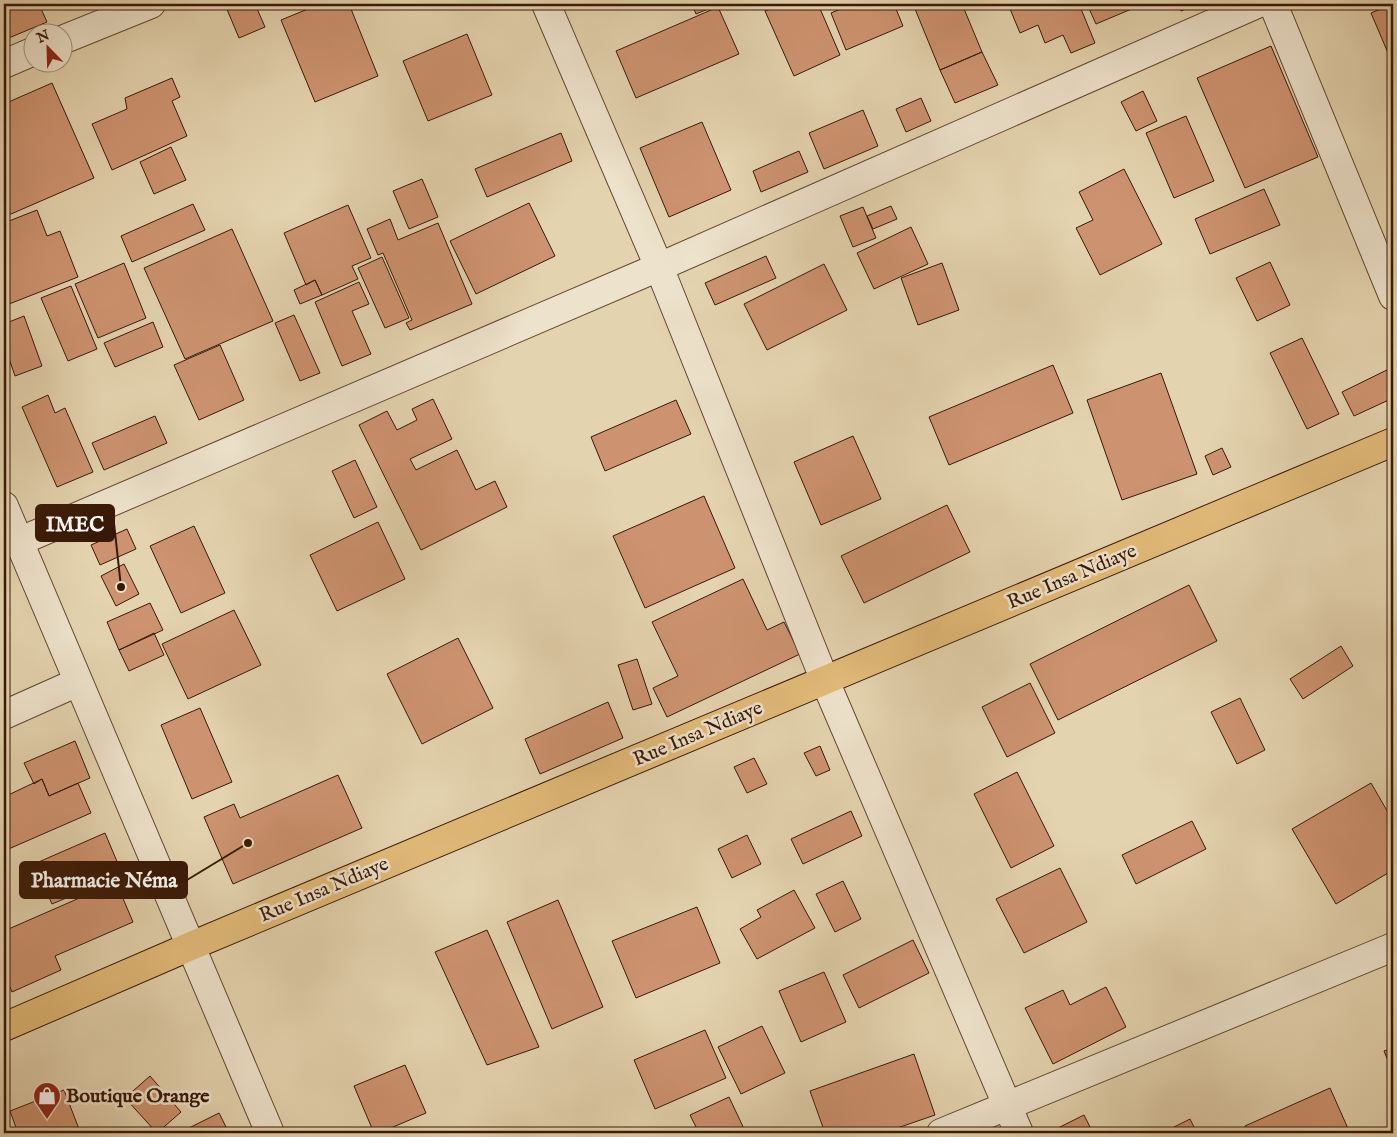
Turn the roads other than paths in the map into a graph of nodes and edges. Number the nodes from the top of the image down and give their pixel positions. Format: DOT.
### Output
graph roads {
  1 [pos="151,4"];
  2 [pos="546,4"];
  3 [pos="1257,4"];
  4 [pos="1273,4"];
  5 [pos="72,36"];
  6 [pos="22,56"];
  7 [pos="4,64"];
  8 [pos="659,267"];
  9 [pos="1393,296"];
  10 [pos="1393,442"];
  11 [pos="4,506"];
  12 [pos="18,542"];
  13 [pos="825,681"];
  14 [pos="78,682"];
  15 [pos="4,715"];
  16 [pos="191,946"];
  17 [pos="1393,947"];
  18 [pos="4,1027"];
  19 [pos="1008,1106"];
  20 [pos="270,1133"];
  21 [pos="941,1133"];
  22 [pos="1019,1133"];
  1 -- 5 [label="street"];
  2 -- 8 [label="street"];
  3 -- 8 [label="street"];
  4 -- 9 [label="street"];
  6 -- 7 [label="street"];
  8 -- 12 [label="street"];
  8 -- 13 [label="street"];
  10 -- 13 [label="main road, Rue Insa Ndiaye"];
  11 -- 12 [label="street"];
  12 -- 14 [label="street"];
  13 -- 16 [label="main road, Rue Insa Ndiaye"];
  13 -- 19 [label="street"];
  14 -- 15 [label="street"];
  14 -- 16 [label="street"];
  16 -- 18 [label="main road, Rue Insa Ndiaye"];
  16 -- 20 [label="street"];
  17 -- 19 [label="street"];
  19 -- 21 [label="street"];
  19 -- 22 [label="street"];
}
